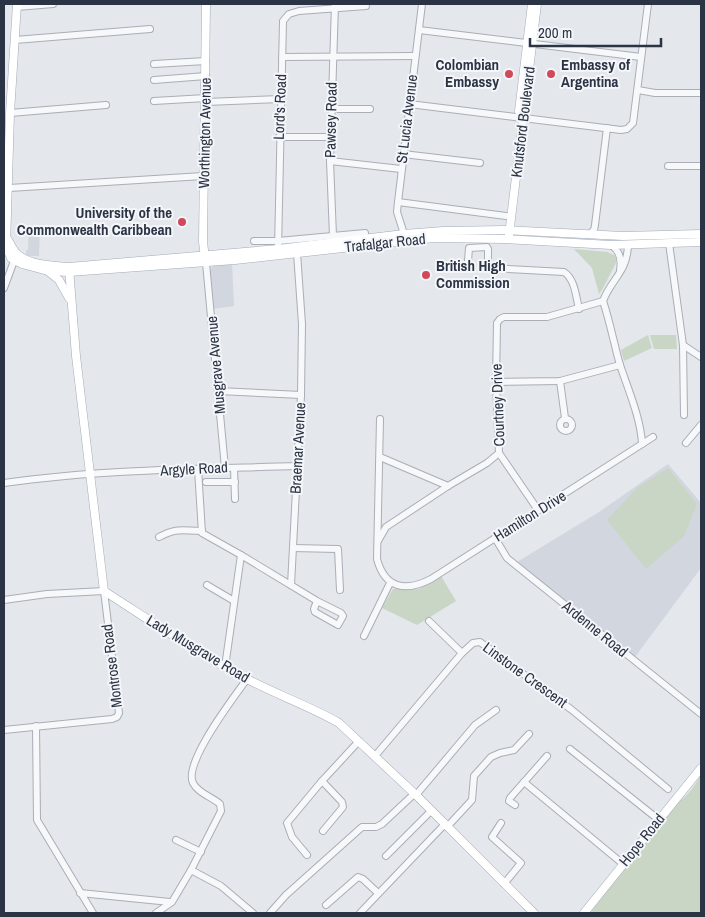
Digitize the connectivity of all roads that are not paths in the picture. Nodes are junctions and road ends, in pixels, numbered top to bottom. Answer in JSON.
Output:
{"nodes":[{"id":1,"x":54,"y":4,"type":"edge"},
{"id":2,"x":206,"y":4,"type":"edge"},
{"id":3,"x":422,"y":4,"type":"edge"},
{"id":4,"x":532,"y":4,"type":"edge"},
{"id":5,"x":538,"y":4,"type":"edge"},
{"id":6,"x":648,"y":4,"type":"edge"},
{"id":7,"x":17,"y":5,"type":"edge"},
{"id":8,"x":335,"y":6,"type":"edge"},
{"id":9,"x":366,"y":6,"type":"dead end"},
{"id":10,"x":150,"y":29,"type":"dead end"},
{"id":11,"x":419,"y":30,"type":"junction"},
{"id":12,"x":15,"y":40,"type":"junction"},
{"id":13,"x":529,"y":44,"type":"junction"},
{"id":14,"x":333,"y":55,"type":"junction"},
{"id":15,"x":282,"y":56,"type":"junction"},
{"id":16,"x":415,"y":56,"type":"junction"},
{"id":17,"x":641,"y":57,"type":"junction"},
{"id":18,"x":206,"y":61,"type":"junction"},
{"id":19,"x":154,"y":64,"type":"dead end"},
{"id":20,"x":206,"y":76,"type":"junction"},
{"id":21,"x":154,"y":80,"type":"dead end"},
{"id":22,"x":638,"y":90,"type":"junction"},
{"id":23,"x":701,"y":93,"type":"edge"},
{"id":24,"x":281,"y":99,"type":"junction"},
{"id":25,"x":154,"y":100,"type":"dead end"},
{"id":26,"x":206,"y":100,"type":"junction"},
{"id":27,"x":409,"y":104,"type":"junction"},
{"id":28,"x":106,"y":105,"type":"dead end"},
{"id":29,"x":331,"y":109,"type":"junction"},
{"id":30,"x":370,"y":109,"type":"dead end"},
{"id":31,"x":10,"y":113,"type":"junction"},
{"id":32,"x":521,"y":119,"type":"junction"},
{"id":33,"x":607,"y":128,"type":"junction"},
{"id":34,"x":279,"y":137,"type":"junction"},
{"id":35,"x":330,"y":137,"type":"junction"},
{"id":36,"x":403,"y":154,"type":"junction"},
{"id":37,"x":330,"y":161,"type":"junction"},
{"id":38,"x":480,"y":163,"type":"dead end"},
{"id":39,"x":668,"y":166,"type":"dead end"},
{"id":40,"x":701,"y":166,"type":"edge"},
{"id":41,"x":401,"y":169,"type":"junction"},
{"id":42,"x":6,"y":172,"type":"edge"},
{"id":43,"x":203,"y":176,"type":"junction"},
{"id":44,"x":9,"y":188,"type":"junction"},
{"id":45,"x":398,"y":202,"type":"junction"},
{"id":46,"x":507,"y":219,"type":"junction"},
{"id":47,"x":6,"y":228,"type":"edge"},
{"id":48,"x":495,"y":230,"type":"junction"},
{"id":49,"x":507,"y":230,"type":"junction"},
{"id":50,"x":526,"y":232,"type":"junction"},
{"id":51,"x":365,"y":233,"type":"dead end"},
{"id":52,"x":404,"y":234,"type":"junction"},
{"id":53,"x":701,"y":234,"type":"edge"},
{"id":54,"x":588,"y":235,"type":"junction"},
{"id":55,"x":333,"y":236,"type":"junction"},
{"id":56,"x":623,"y":236,"type":"junction"},
{"id":57,"x":8,"y":239,"type":"junction"},
{"id":58,"x":507,"y":239,"type":"junction"},
{"id":59,"x":254,"y":241,"type":"dead end"},
{"id":60,"x":701,"y":242,"type":"edge"},
{"id":61,"x":670,"y":243,"type":"junction"},
{"id":62,"x":278,"y":245,"type":"junction"},
{"id":63,"x":611,"y":245,"type":"junction"},
{"id":64,"x":628,"y":245,"type":"junction"},
{"id":65,"x":6,"y":252,"type":"edge"},
{"id":66,"x":297,"y":253,"type":"junction"},
{"id":67,"x":205,"y":259,"type":"junction"},
{"id":68,"x":14,"y":261,"type":"junction"},
{"id":69,"x":468,"y":261,"type":"dead end"},
{"id":70,"x":69,"y":270,"type":"junction"},
{"id":71,"x":48,"y":271,"type":"junction"},
{"id":72,"x":93,"y":271,"type":"junction"},
{"id":73,"x":619,"y":276,"type":"junction"},
{"id":74,"x":4,"y":288,"type":"edge"},
{"id":75,"x":70,"y":288,"type":"junction"},
{"id":76,"x":603,"y":301,"type":"junction"},
{"id":77,"x":71,"y":305,"type":"junction"},
{"id":78,"x":579,"y":309,"type":"junction"},
{"id":79,"x":683,"y":345,"type":"junction"},
{"id":80,"x":701,"y":357,"type":"edge"},
{"id":81,"x":620,"y":365,"type":"junction"},
{"id":82,"x":496,"y":382,"type":"junction"},
{"id":83,"x":560,"y":382,"type":"junction"},
{"id":84,"x":218,"y":391,"type":"junction"},
{"id":85,"x":301,"y":395,"type":"junction"},
{"id":86,"x":684,"y":415,"type":"dead end"},
{"id":87,"x":565,"y":418,"type":"dead end"},
{"id":88,"x":380,"y":419,"type":"dead end"},
{"id":89,"x":701,"y":425,"type":"edge"},
{"id":90,"x":653,"y":437,"type":"dead end"},
{"id":91,"x":686,"y":443,"type":"dead end"},
{"id":92,"x":642,"y":444,"type":"junction"},
{"id":93,"x":499,"y":453,"type":"junction"},
{"id":94,"x":380,"y":457,"type":"junction"},
{"id":95,"x":297,"y":466,"type":"junction"},
{"id":96,"x":225,"y":468,"type":"junction"},
{"id":97,"x":234,"y":468,"type":"junction"},
{"id":98,"x":198,"y":469,"type":"junction"},
{"id":99,"x":91,"y":474,"type":"junction"},
{"id":100,"x":206,"y":482,"type":"dead end"},
{"id":101,"x":235,"y":482,"type":"junction"},
{"id":102,"x":4,"y":483,"type":"edge"},
{"id":103,"x":448,"y":486,"type":"junction"},
{"id":104,"x":235,"y":499,"type":"dead end"},
{"id":105,"x":538,"y":510,"type":"junction"},
{"id":106,"x":202,"y":531,"type":"junction"},
{"id":107,"x":159,"y":537,"type":"dead end"},
{"id":108,"x":495,"y":538,"type":"junction"},
{"id":109,"x":378,"y":540,"type":"junction"},
{"id":110,"x":293,"y":548,"type":"junction"},
{"id":111,"x":241,"y":555,"type":"junction"},
{"id":112,"x":390,"y":582,"type":"junction"},
{"id":113,"x":207,"y":585,"type":"dead end"},
{"id":114,"x":291,"y":585,"type":"junction"},
{"id":115,"x":340,"y":590,"type":"dead end"},
{"id":116,"x":104,"y":591,"type":"junction"},
{"id":117,"x":4,"y":600,"type":"edge"},
{"id":118,"x":234,"y":601,"type":"junction"},
{"id":119,"x":317,"y":601,"type":"junction"},
{"id":120,"x":429,"y":621,"type":"dead end"},
{"id":121,"x":364,"y":636,"type":"dead end"},
{"id":122,"x":462,"y":653,"type":"junction"},
{"id":123,"x":225,"y":667,"type":"junction"},
{"id":124,"x":247,"y":679,"type":"junction"},
{"id":125,"x":496,"y":710,"type":"dead end"},
{"id":126,"x":701,"y":714,"type":"edge"},
{"id":127,"x":36,"y":726,"type":"junction"},
{"id":128,"x":4,"y":730,"type":"edge"},
{"id":129,"x":528,"y":734,"type":"dead end"},
{"id":130,"x":358,"y":741,"type":"junction"},
{"id":131,"x":570,"y":750,"type":"dead end"},
{"id":132,"x":375,"y":756,"type":"junction"},
{"id":133,"x":547,"y":756,"type":"dead end"},
{"id":134,"x":701,"y":768,"type":"edge"},
{"id":135,"x":322,"y":781,"type":"junction"},
{"id":136,"x":524,"y":782,"type":"junction"},
{"id":137,"x":668,"y":789,"type":"dead end"},
{"id":138,"x":415,"y":795,"type":"junction"},
{"id":139,"x":515,"y":805,"type":"dead end"},
{"id":140,"x":431,"y":811,"type":"junction"},
{"id":141,"x":659,"y":820,"type":"junction"},
{"id":142,"x":501,"y":823,"type":"dead end"},
{"id":143,"x":446,"y":826,"type":"junction"},
{"id":144,"x":323,"y":831,"type":"dead end"},
{"id":145,"x":176,"y":840,"type":"dead end"},
{"id":146,"x":201,"y":852,"type":"junction"},
{"id":147,"x":307,"y":855,"type":"dead end"},
{"id":148,"x":386,"y":856,"type":"dead end"},
{"id":149,"x":623,"y":864,"type":"junction"},
{"id":150,"x":191,"y":870,"type":"junction"},
{"id":151,"x":504,"y":884,"type":"junction"},
{"id":152,"x":80,"y":893,"type":"junction"},
{"id":153,"x":378,"y":894,"type":"junction"},
{"id":154,"x":172,"y":902,"type":"junction"},
{"id":155,"x":326,"y":905,"type":"dead end"},
{"id":156,"x":93,"y":913,"type":"edge"},
{"id":157,"x":156,"y":913,"type":"edge"},
{"id":158,"x":253,"y":913,"type":"edge"},
{"id":159,"x":270,"y":913,"type":"edge"},
{"id":160,"x":360,"y":913,"type":"edge"},
{"id":161,"x":534,"y":913,"type":"edge"},
{"id":162,"x":584,"y":913,"type":"edge"}],
"edges":[{"from":1,"to":7,"type":"street"},
{"from":2,"to":18,"type":"main road","name":"Worthington Avenue"},
{"from":3,"to":11,"type":"street","name":"St Lucia Avenue"},
{"from":4,"to":13,"type":"main road","name":"Knutsford Boulevard"},
{"from":5,"to":13,"type":"main road","name":"Knutsford Boulevard"},
{"from":6,"to":17,"type":"street"},
{"from":7,"to":12,"type":"main road"},
{"from":8,"to":9,"type":"street","name":"Lord's Road"},
{"from":8,"to":14,"type":"street","name":"Pawsey Road"},
{"from":8,"to":15,"type":"street","name":"Lord's Road"},
{"from":10,"to":12,"type":"street"},
{"from":11,"to":13,"type":"street"},
{"from":11,"to":16,"type":"street","name":"St Lucia Avenue"},
{"from":12,"to":31,"type":"main road"},
{"from":13,"to":17,"type":"street"},
{"from":13,"to":32,"type":"main road","name":"Knutsford Boulevard"},
{"from":14,"to":15,"type":"street"},
{"from":14,"to":16,"type":"street"},
{"from":14,"to":29,"type":"street","name":"Pawsey Road"},
{"from":15,"to":24,"type":"street","name":"Lord's Road"},
{"from":16,"to":27,"type":"street","name":"St Lucia Avenue"},
{"from":17,"to":22,"type":"street"},
{"from":18,"to":19,"type":"street"},
{"from":18,"to":20,"type":"main road","name":"Worthington Avenue"},
{"from":20,"to":21,"type":"street"},
{"from":20,"to":26,"type":"main road","name":"Worthington Avenue"},
{"from":22,"to":23,"type":"street"},
{"from":22,"to":33,"type":"street"},
{"from":24,"to":26,"type":"street"},
{"from":24,"to":34,"type":"street","name":"Lord's Road"},
{"from":25,"to":26,"type":"street"},
{"from":26,"to":43,"type":"main road","name":"Worthington Avenue"},
{"from":27,"to":32,"type":"street"},
{"from":27,"to":36,"type":"street","name":"St Lucia Avenue"},
{"from":28,"to":31,"type":"street"},
{"from":29,"to":30,"type":"street"},
{"from":29,"to":35,"type":"street","name":"Pawsey Road"},
{"from":31,"to":42,"type":"main road"},
{"from":32,"to":33,"type":"street"},
{"from":32,"to":46,"type":"main road","name":"Knutsford Boulevard"},
{"from":33,"to":54,"type":"street"},
{"from":34,"to":35,"type":"street"},
{"from":34,"to":62,"type":"street","name":"Lord's Road"},
{"from":35,"to":37,"type":"street","name":"Pawsey Road"},
{"from":36,"to":38,"type":"street"},
{"from":36,"to":41,"type":"street","name":"St Lucia Avenue"},
{"from":37,"to":41,"type":"street"},
{"from":37,"to":55,"type":"street","name":"Pawsey Road"},
{"from":39,"to":40,"type":"street"},
{"from":41,"to":45,"type":"street","name":"St Lucia Avenue"},
{"from":42,"to":44,"type":"main road"},
{"from":43,"to":44,"type":"street"},
{"from":43,"to":67,"type":"main road","name":"Worthington Avenue"},
{"from":44,"to":47,"type":"main road"},
{"from":45,"to":46,"type":"street"},
{"from":45,"to":52,"type":"street","name":"St Lucia Avenue"},
{"from":46,"to":48,"type":"main road"},
{"from":46,"to":49,"type":"main road","name":"Knutsford Boulevard"},
{"from":46,"to":50,"type":"main road"},
{"from":47,"to":57,"type":"main road"},
{"from":48,"to":49,"type":"main road","name":"Trafalgar Road"},
{"from":48,"to":52,"type":"main road","name":"Trafalgar Road"},
{"from":49,"to":50,"type":"main road","name":"Trafalgar Road"},
{"from":49,"to":58,"type":"main road","name":"Knutsford Boulevard"},
{"from":50,"to":54,"type":"main road","name":"Trafalgar Road"},
{"from":51,"to":55,"type":"street"},
{"from":52,"to":62,"type":"main road","name":"Trafalgar Road"},
{"from":53,"to":56,"type":"main road","name":"Trafalgar Road"},
{"from":54,"to":56,"type":"main road","name":"Trafalgar Road"},
{"from":55,"to":62,"type":"street"},
{"from":56,"to":64,"type":"main road"},
{"from":57,"to":65,"type":"main road"},
{"from":57,"to":70,"type":"main road"},
{"from":58,"to":63,"type":"main road","name":"Trafalgar Road"},
{"from":58,"to":66,"type":"main road","name":"Trafalgar Road"},
{"from":59,"to":62,"type":"street"},
{"from":60,"to":61,"type":"main road","name":"Trafalgar Road"},
{"from":61,"to":64,"type":"main road","name":"Trafalgar Road"},
{"from":61,"to":79,"type":"street"},
{"from":62,"to":67,"type":"main road","name":"Trafalgar Road"},
{"from":63,"to":64,"type":"main road","name":"Trafalgar Road"},
{"from":63,"to":73,"type":"street"},
{"from":64,"to":73,"type":"street"},
{"from":65,"to":68,"type":"main road"},
{"from":66,"to":67,"type":"main road","name":"Trafalgar Road"},
{"from":66,"to":85,"type":"street","name":"Braemar Avenue"},
{"from":67,"to":70,"type":"main road","name":"Trafalgar Road"},
{"from":67,"to":72,"type":"main road","name":"Trafalgar Road"},
{"from":67,"to":84,"type":"street","name":"Musgrave Avenue"},
{"from":68,"to":71,"type":"main road"},
{"from":68,"to":74,"type":"street"},
{"from":69,"to":78,"type":"street"},
{"from":70,"to":71,"type":"main road"},
{"from":70,"to":72,"type":"main road","name":"Trafalgar Road"},
{"from":70,"to":75,"type":"main road"},
{"from":71,"to":77,"type":"main road"},
{"from":72,"to":75,"type":"main road"},
{"from":73,"to":76,"type":"street"},
{"from":75,"to":77,"type":"main road"},
{"from":76,"to":78,"type":"street"},
{"from":76,"to":81,"type":"street"},
{"from":77,"to":99,"type":"main road"},
{"from":78,"to":82,"type":"street","name":"Courtney Drive"},
{"from":79,"to":80,"type":"street"},
{"from":79,"to":86,"type":"street"},
{"from":81,"to":83,"type":"street"},
{"from":81,"to":92,"type":"street"},
{"from":82,"to":83,"type":"street"},
{"from":82,"to":93,"type":"street","name":"Courtney Drive"},
{"from":83,"to":87,"type":"street"},
{"from":84,"to":85,"type":"street"},
{"from":84,"to":96,"type":"street","name":"Musgrave Avenue"},
{"from":85,"to":95,"type":"street","name":"Braemar Avenue"},
{"from":88,"to":94,"type":"street"},
{"from":89,"to":91,"type":"street"},
{"from":90,"to":92,"type":"street","name":"Hamilton Drive"},
{"from":92,"to":105,"type":"street","name":"Hamilton Drive"},
{"from":93,"to":103,"type":"street"},
{"from":93,"to":105,"type":"street","name":"Courtney Drive"},
{"from":94,"to":103,"type":"street"},
{"from":94,"to":109,"type":"street"},
{"from":95,"to":97,"type":"street","name":"Argyle Road"},
{"from":95,"to":110,"type":"street","name":"Braemar Avenue"},
{"from":96,"to":97,"type":"street","name":"Argyle Road"},
{"from":96,"to":98,"type":"street","name":"Argyle Road"},
{"from":97,"to":101,"type":"street"},
{"from":98,"to":99,"type":"street","name":"Argyle Road"},
{"from":98,"to":106,"type":"street"},
{"from":99,"to":102,"type":"street","name":"Argyle Road"},
{"from":99,"to":116,"type":"main road"},
{"from":100,"to":101,"type":"street"},
{"from":101,"to":104,"type":"street"},
{"from":103,"to":109,"type":"street"},
{"from":105,"to":108,"type":"street","name":"Hamilton Drive"},
{"from":106,"to":107,"type":"street"},
{"from":106,"to":111,"type":"street"},
{"from":108,"to":112,"type":"street","name":"Hamilton Drive"},
{"from":108,"to":126,"type":"street","name":"Ardenne Road"},
{"from":109,"to":112,"type":"street"},
{"from":110,"to":114,"type":"street","name":"Braemar Avenue"},
{"from":110,"to":115,"type":"street"},
{"from":111,"to":114,"type":"street"},
{"from":111,"to":118,"type":"street"},
{"from":112,"to":121,"type":"street"},
{"from":113,"to":118,"type":"street"},
{"from":114,"to":119,"type":"street"},
{"from":116,"to":117,"type":"street"},
{"from":116,"to":123,"type":"main road","name":"Lady Musgrave Road"},
{"from":116,"to":127,"type":"street","name":"Montrose Road"},
{"from":118,"to":123,"type":"street"},
{"from":119,"to":119,"type":"street"},
{"from":120,"to":122,"type":"street"},
{"from":122,"to":132,"type":"street","name":"Linstone Crescent"},
{"from":122,"to":137,"type":"street","name":"Linstone Crescent"},
{"from":123,"to":124,"type":"main road","name":"Lady Musgrave Road"},
{"from":124,"to":130,"type":"main road","name":"Lady Musgrave Road"},
{"from":124,"to":146,"type":"street"},
{"from":125,"to":138,"type":"street"},
{"from":127,"to":128,"type":"street","name":"Montrose Road"},
{"from":127,"to":152,"type":"street"},
{"from":129,"to":143,"type":"street"},
{"from":130,"to":132,"type":"main road","name":"Lady Musgrave Road"},
{"from":130,"to":135,"type":"street"},
{"from":131,"to":141,"type":"street"},
{"from":132,"to":138,"type":"main road","name":"Lady Musgrave Road"},
{"from":133,"to":136,"type":"street"},
{"from":134,"to":141,"type":"main road","name":"Hope Road"},
{"from":135,"to":144,"type":"street"},
{"from":135,"to":147,"type":"street"},
{"from":136,"to":139,"type":"street"},
{"from":136,"to":149,"type":"street"},
{"from":138,"to":140,"type":"main road","name":"Lady Musgrave Road"},
{"from":138,"to":159,"type":"street"},
{"from":140,"to":143,"type":"main road","name":"Lady Musgrave Road"},
{"from":140,"to":148,"type":"street"},
{"from":141,"to":149,"type":"main road","name":"Hope Road"},
{"from":142,"to":151,"type":"street"},
{"from":143,"to":151,"type":"main road","name":"Lady Musgrave Road"},
{"from":143,"to":153,"type":"street"},
{"from":145,"to":146,"type":"street"},
{"from":146,"to":150,"type":"street"},
{"from":149,"to":162,"type":"main road","name":"Hope Road"},
{"from":150,"to":154,"type":"street"},
{"from":150,"to":158,"type":"street"},
{"from":151,"to":161,"type":"main road","name":"Lady Musgrave Road"},
{"from":152,"to":154,"type":"street"},
{"from":152,"to":156,"type":"street"},
{"from":153,"to":155,"type":"street"},
{"from":153,"to":160,"type":"street"},
{"from":154,"to":157,"type":"street"}]}
